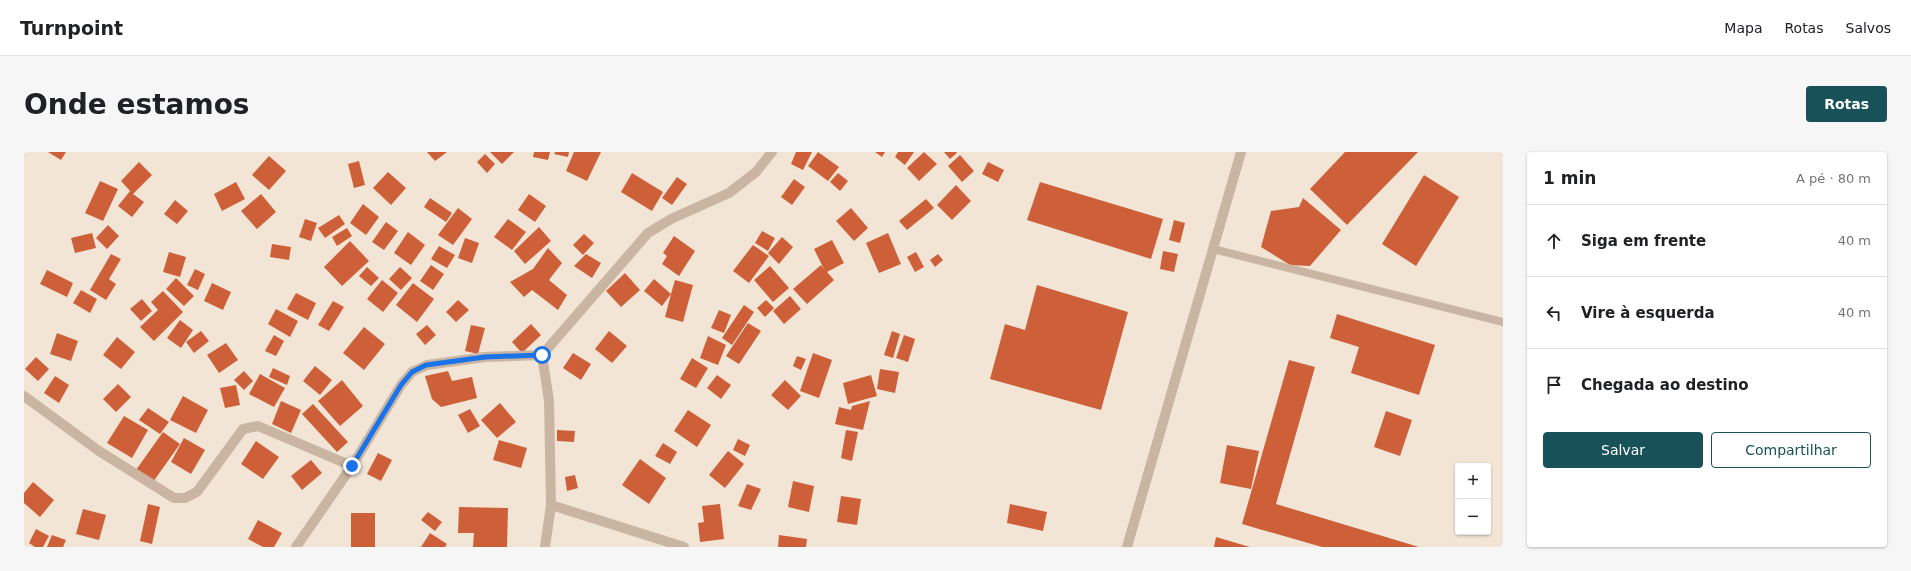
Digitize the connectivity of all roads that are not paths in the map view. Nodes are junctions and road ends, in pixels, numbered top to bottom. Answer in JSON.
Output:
{"nodes":[{"id":1,"x":772,"y":152,"type":"edge"},
{"id":2,"x":1241,"y":152,"type":"edge"},
{"id":3,"x":1213,"y":249,"type":"junction"},
{"id":4,"x":1503,"y":322,"type":"edge"},
{"id":5,"x":542,"y":355,"type":"junction"},
{"id":6,"x":24,"y":396,"type":"edge"},
{"id":7,"x":352,"y":466,"type":"junction"},
{"id":8,"x":551,"y":505,"type":"junction"},
{"id":9,"x":296,"y":547,"type":"edge"},
{"id":10,"x":545,"y":547,"type":"edge"},
{"id":11,"x":684,"y":547,"type":"edge"},
{"id":12,"x":1127,"y":547,"type":"edge"}],
"edges":[{"from":1,"to":5,"type":"street"},
{"from":2,"to":3,"type":"street"},
{"from":3,"to":4,"type":"lane"},
{"from":3,"to":12,"type":"street"},
{"from":5,"to":7,"type":"street"},
{"from":5,"to":8,"type":"street"},
{"from":6,"to":7,"type":"street"},
{"from":7,"to":9,"type":"street"},
{"from":8,"to":10,"type":"street"},
{"from":8,"to":11,"type":"street"}]}
